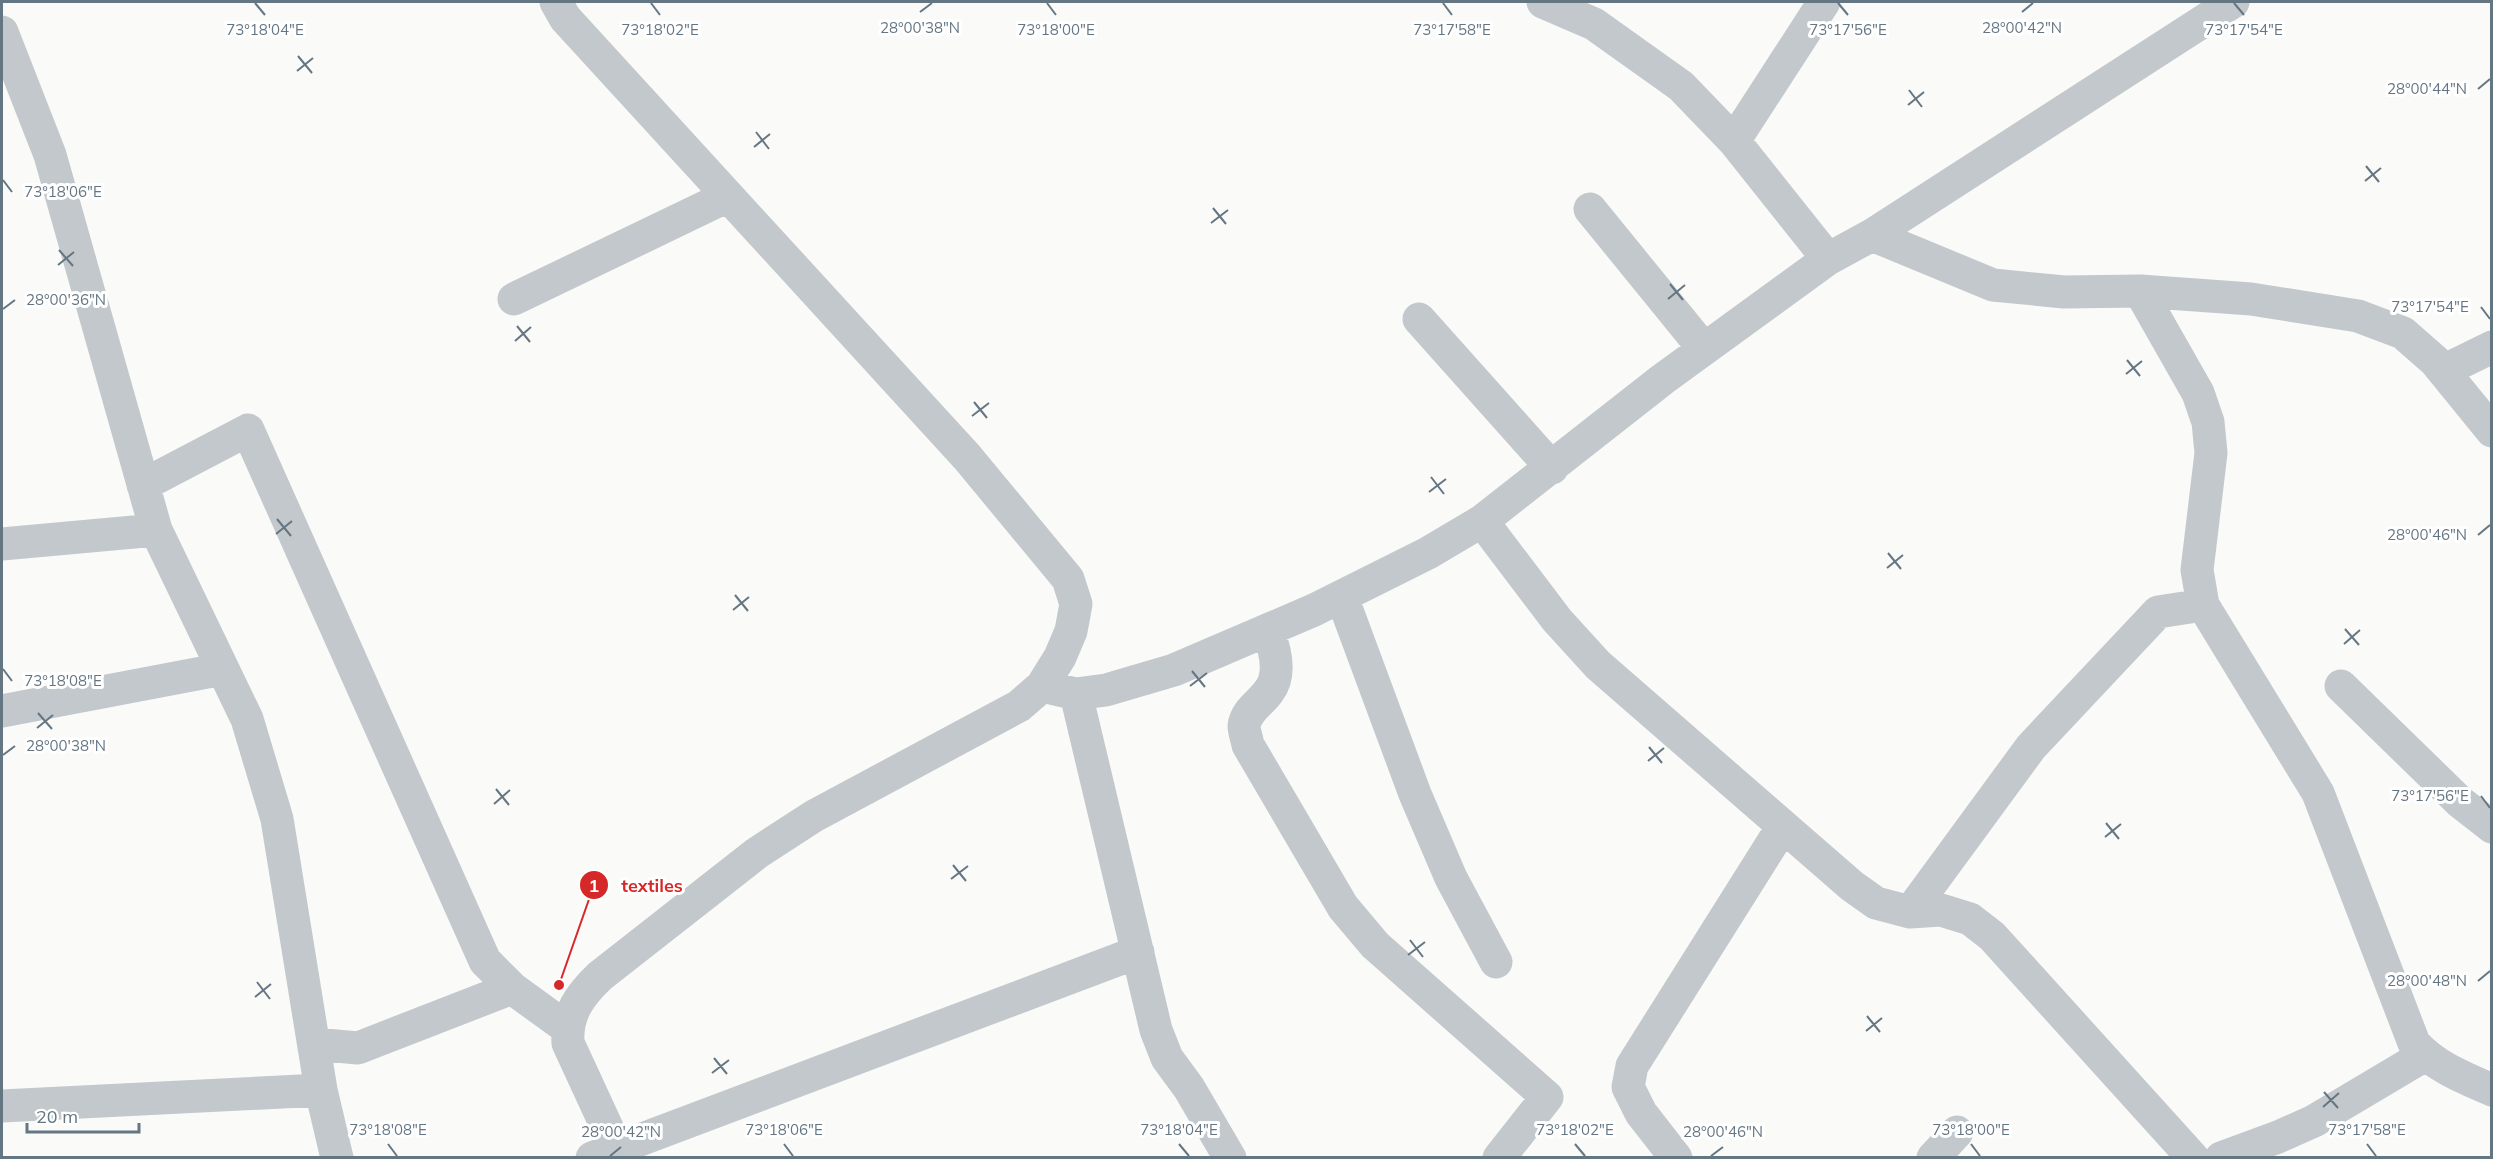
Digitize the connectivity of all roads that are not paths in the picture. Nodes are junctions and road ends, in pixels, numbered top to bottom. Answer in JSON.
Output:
{"nodes":[{"id":1,"x":556,"y":2,"type":"edge"},
{"id":2,"x":1543,"y":2,"type":"edge"},
{"id":3,"x":1824,"y":2,"type":"edge"},
{"id":4,"x":2233,"y":2,"type":"edge"},
{"id":5,"x":1600,"y":13,"type":"edge"},
{"id":6,"x":2,"y":32,"type":"edge"},
{"id":7,"x":1734,"y":141,"type":"junction"},
{"id":8,"x":728,"y":196,"type":"junction"},
{"id":9,"x":1590,"y":209,"type":"dead end"},
{"id":10,"x":1872,"y":235,"type":"junction"},
{"id":11,"x":1828,"y":259,"type":"junction"},
{"id":12,"x":2140,"y":291,"type":"junction"},
{"id":13,"x":514,"y":299,"type":"dead end"},
{"id":14,"x":1419,"y":319,"type":"dead end"},
{"id":15,"x":2492,"y":347,"type":"edge"},
{"id":16,"x":1704,"y":349,"type":"junction"},
{"id":17,"x":2443,"y":371,"type":"junction"},
{"id":18,"x":2492,"y":431,"type":"edge"},
{"id":19,"x":1552,"y":468,"type":"junction"},
{"id":20,"x":143,"y":485,"type":"junction"},
{"id":21,"x":1482,"y":521,"type":"junction"},
{"id":22,"x":156,"y":530,"type":"junction"},
{"id":23,"x":2,"y":544,"type":"edge"},
{"id":24,"x":1342,"y":597,"type":"junction"},
{"id":25,"x":2203,"y":604,"type":"junction"},
{"id":26,"x":1268,"y":631,"type":"junction"},
{"id":27,"x":223,"y":669,"type":"junction"},
{"id":28,"x":1042,"y":686,"type":"junction"},
{"id":29,"x":2341,"y":686,"type":"dead end"},
{"id":30,"x":1076,"y":694,"type":"junction"},
{"id":31,"x":2,"y":711,"type":"edge"},
{"id":32,"x":1783,"y":826,"type":"junction"},
{"id":33,"x":2492,"y":827,"type":"edge"},
{"id":34,"x":1910,"y":912,"type":"junction"},
{"id":35,"x":1138,"y":952,"type":"junction"},
{"id":36,"x":1496,"y":962,"type":"dead end"},
{"id":37,"x":512,"y":988,"type":"junction"},
{"id":38,"x":567,"y":1028,"type":"junction"},
{"id":39,"x":314,"y":1044,"type":"junction"},
{"id":40,"x":2425,"y":1055,"type":"junction"},
{"id":41,"x":321,"y":1090,"type":"junction"},
{"id":42,"x":2492,"y":1090,"type":"edge"},
{"id":43,"x":2,"y":1106,"type":"edge"},
{"id":44,"x":1957,"y":1132,"type":"dead end"},
{"id":45,"x":610,"y":1155,"type":"edge"},
{"id":46,"x":337,"y":1158,"type":"edge"},
{"id":47,"x":1230,"y":1158,"type":"edge"},
{"id":48,"x":1499,"y":1158,"type":"edge"},
{"id":49,"x":1676,"y":1158,"type":"edge"},
{"id":50,"x":1933,"y":1158,"type":"edge"},
{"id":51,"x":2193,"y":1158,"type":"edge"},
{"id":52,"x":2221,"y":1158,"type":"edge"}],
"edges":[{"from":1,"to":8,"type":"street"},
{"from":2,"to":5,"type":"street"},
{"from":3,"to":7,"type":"street"},
{"from":4,"to":10,"type":"street"},
{"from":5,"to":7,"type":"street"},
{"from":6,"to":20,"type":"street"},
{"from":7,"to":11,"type":"street"},
{"from":8,"to":13,"type":"street"},
{"from":8,"to":28,"type":"street"},
{"from":9,"to":16,"type":"street"},
{"from":10,"to":11,"type":"street"},
{"from":10,"to":12,"type":"street"},
{"from":11,"to":16,"type":"street"},
{"from":12,"to":17,"type":"street"},
{"from":12,"to":25,"type":"street"},
{"from":14,"to":19,"type":"street"},
{"from":15,"to":17,"type":"street"},
{"from":16,"to":19,"type":"street"},
{"from":17,"to":18,"type":"street"},
{"from":19,"to":21,"type":"street"},
{"from":20,"to":22,"type":"street"},
{"from":20,"to":37,"type":"street"},
{"from":21,"to":24,"type":"street"},
{"from":21,"to":32,"type":"street"},
{"from":22,"to":23,"type":"street"},
{"from":22,"to":27,"type":"street"},
{"from":24,"to":26,"type":"street"},
{"from":24,"to":36,"type":"street"},
{"from":25,"to":34,"type":"street"},
{"from":25,"to":40,"type":"street"},
{"from":26,"to":30,"type":"street"},
{"from":26,"to":48,"type":"street"},
{"from":27,"to":31,"type":"street"},
{"from":27,"to":39,"type":"street"},
{"from":28,"to":30,"type":"street"},
{"from":28,"to":38,"type":"street"},
{"from":29,"to":33,"type":"street"},
{"from":30,"to":35,"type":"street"},
{"from":32,"to":34,"type":"street"},
{"from":32,"to":49,"type":"street"},
{"from":34,"to":51,"type":"street"},
{"from":35,"to":45,"type":"street"},
{"from":35,"to":47,"type":"street"},
{"from":37,"to":38,"type":"street"},
{"from":37,"to":39,"type":"street"},
{"from":38,"to":45,"type":"street"},
{"from":39,"to":41,"type":"street"},
{"from":40,"to":42,"type":"street"},
{"from":40,"to":52,"type":"street"},
{"from":41,"to":43,"type":"street"},
{"from":41,"to":46,"type":"street"},
{"from":44,"to":50,"type":"street"}]}
